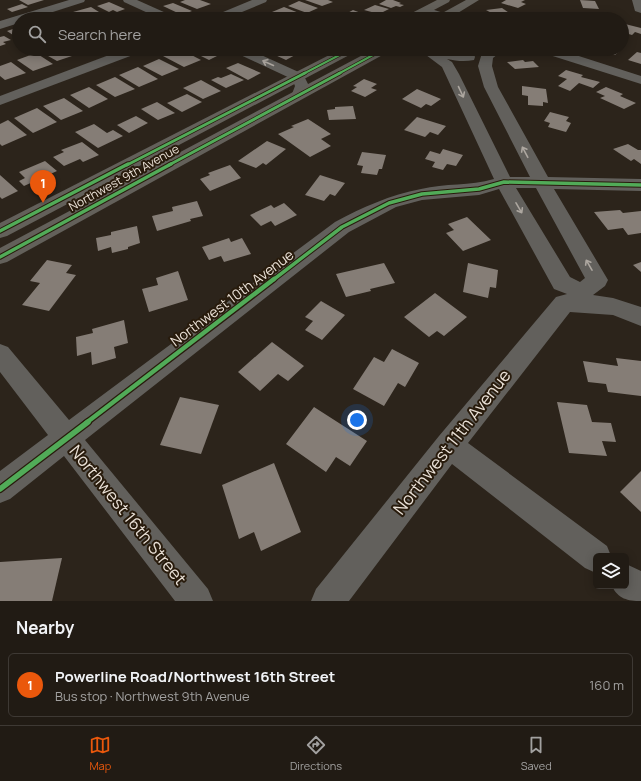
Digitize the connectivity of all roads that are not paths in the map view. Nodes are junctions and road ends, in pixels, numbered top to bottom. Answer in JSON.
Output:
{"nodes":[{"id":1,"x":80,"y":0,"type":"edge"},
{"id":2,"x":128,"y":0,"type":"edge"},
{"id":3,"x":262,"y":0,"type":"edge"},
{"id":4,"x":445,"y":0,"type":"edge"},
{"id":5,"x":474,"y":0,"type":"edge"},
{"id":6,"x":425,"y":10,"type":"junction"},
{"id":7,"x":41,"y":12,"type":"edge"},
{"id":8,"x":155,"y":12,"type":"edge"},
{"id":9,"x":232,"y":12,"type":"edge"},
{"id":10,"x":421,"y":12,"type":"edge"},
{"id":11,"x":430,"y":12,"type":"edge"},
{"id":12,"x":455,"y":12,"type":"edge"},
{"id":13,"x":12,"y":21,"type":"edge"},
{"id":14,"x":0,"y":25,"type":"edge"},
{"id":15,"x":119,"y":56,"type":"edge"},
{"id":16,"x":254,"y":56,"type":"edge"},
{"id":17,"x":337,"y":56,"type":"edge"},
{"id":18,"x":371,"y":56,"type":"edge"},
{"id":19,"x":435,"y":56,"type":"edge"},
{"id":20,"x":451,"y":56,"type":"edge"},
{"id":21,"x":487,"y":56,"type":"edge"},
{"id":22,"x":566,"y":56,"type":"edge"},
{"id":23,"x":469,"y":57,"type":"joint"},
{"id":24,"x":452,"y":74,"type":"junction"},
{"id":25,"x":298,"y":76,"type":"junction"},
{"id":26,"x":641,"y":80,"type":"edge"},
{"id":27,"x":299,"y":94,"type":"junction"},
{"id":28,"x":0,"y":101,"type":"edge"},
{"id":29,"x":504,"y":182,"type":"junction"},
{"id":30,"x":542,"y":183,"type":"junction"},
{"id":31,"x":641,"y":185,"type":"edge"},
{"id":32,"x":0,"y":231,"type":"edge"},
{"id":33,"x":0,"y":257,"type":"edge"},
{"id":34,"x":584,"y":297,"type":"junction"},
{"id":35,"x":641,"y":317,"type":"edge"},
{"id":36,"x":0,"y":354,"type":"edge"},
{"id":37,"x":67,"y":438,"type":"junction"},
{"id":38,"x":449,"y":445,"type":"junction"},
{"id":39,"x":0,"y":489,"type":"edge"},
{"id":40,"x":593,"y":555,"type":"edge"},
{"id":41,"x":629,"y":582,"type":"edge"},
{"id":42,"x":641,"y":591,"type":"edge"},
{"id":43,"x":196,"y":601,"type":"edge"},
{"id":44,"x":328,"y":601,"type":"edge"}],
"edges":[{"from":1,"to":7,"type":"street"},
{"from":2,"to":8,"type":"street"},
{"from":3,"to":9,"type":"street"},
{"from":4,"to":6,"type":"main road"},
{"from":5,"to":12,"type":"main road"},
{"from":6,"to":10,"type":"main road"},
{"from":6,"to":11,"type":"street"},
{"from":13,"to":14,"type":"street"},
{"from":15,"to":28,"type":"street"},
{"from":25,"to":16,"type":"street","one_way":true},
{"from":17,"to":25,"type":"main road","name":"Northwest 9th Avenue"},
{"from":18,"to":27,"type":"main road","name":"Northwest 9th Avenue"},
{"from":19,"to":24,"type":"street"},
{"from":20,"to":23,"type":"street"},
{"from":30,"to":21,"type":"street","one_way":true},
{"from":22,"to":26,"type":"street"},
{"from":23,"to":24,"type":"street"},
{"from":24,"to":29,"type":"street","one_way":true},
{"from":25,"to":27,"type":"street"},
{"from":25,"to":32,"type":"main road","name":"Northwest 9th Avenue"},
{"from":27,"to":33,"type":"main road","name":"Northwest 9th Avenue"},
{"from":29,"to":30,"type":"street","name":"Northwest 10th Avenue"},
{"from":29,"to":34,"type":"street","one_way":true},
{"from":29,"to":37,"type":"street","name":"Northwest 10th Avenue"},
{"from":30,"to":31,"type":"street","name":"Northwest 10th Avenue"},
{"from":34,"to":30,"type":"street","one_way":true},
{"from":34,"to":35,"type":"street"},
{"from":34,"to":38,"type":"street","name":"Northwest 11th Avenue"},
{"from":36,"to":37,"type":"street","name":"Northwest 16th Street"},
{"from":37,"to":39,"type":"street","name":"Northwest 10th Avenue"},
{"from":37,"to":43,"type":"street","name":"Northwest 16th Street"},
{"from":38,"to":40,"type":"street"},
{"from":38,"to":44,"type":"street","name":"Northwest 11th Avenue"},
{"from":41,"to":42,"type":"street"}]}
